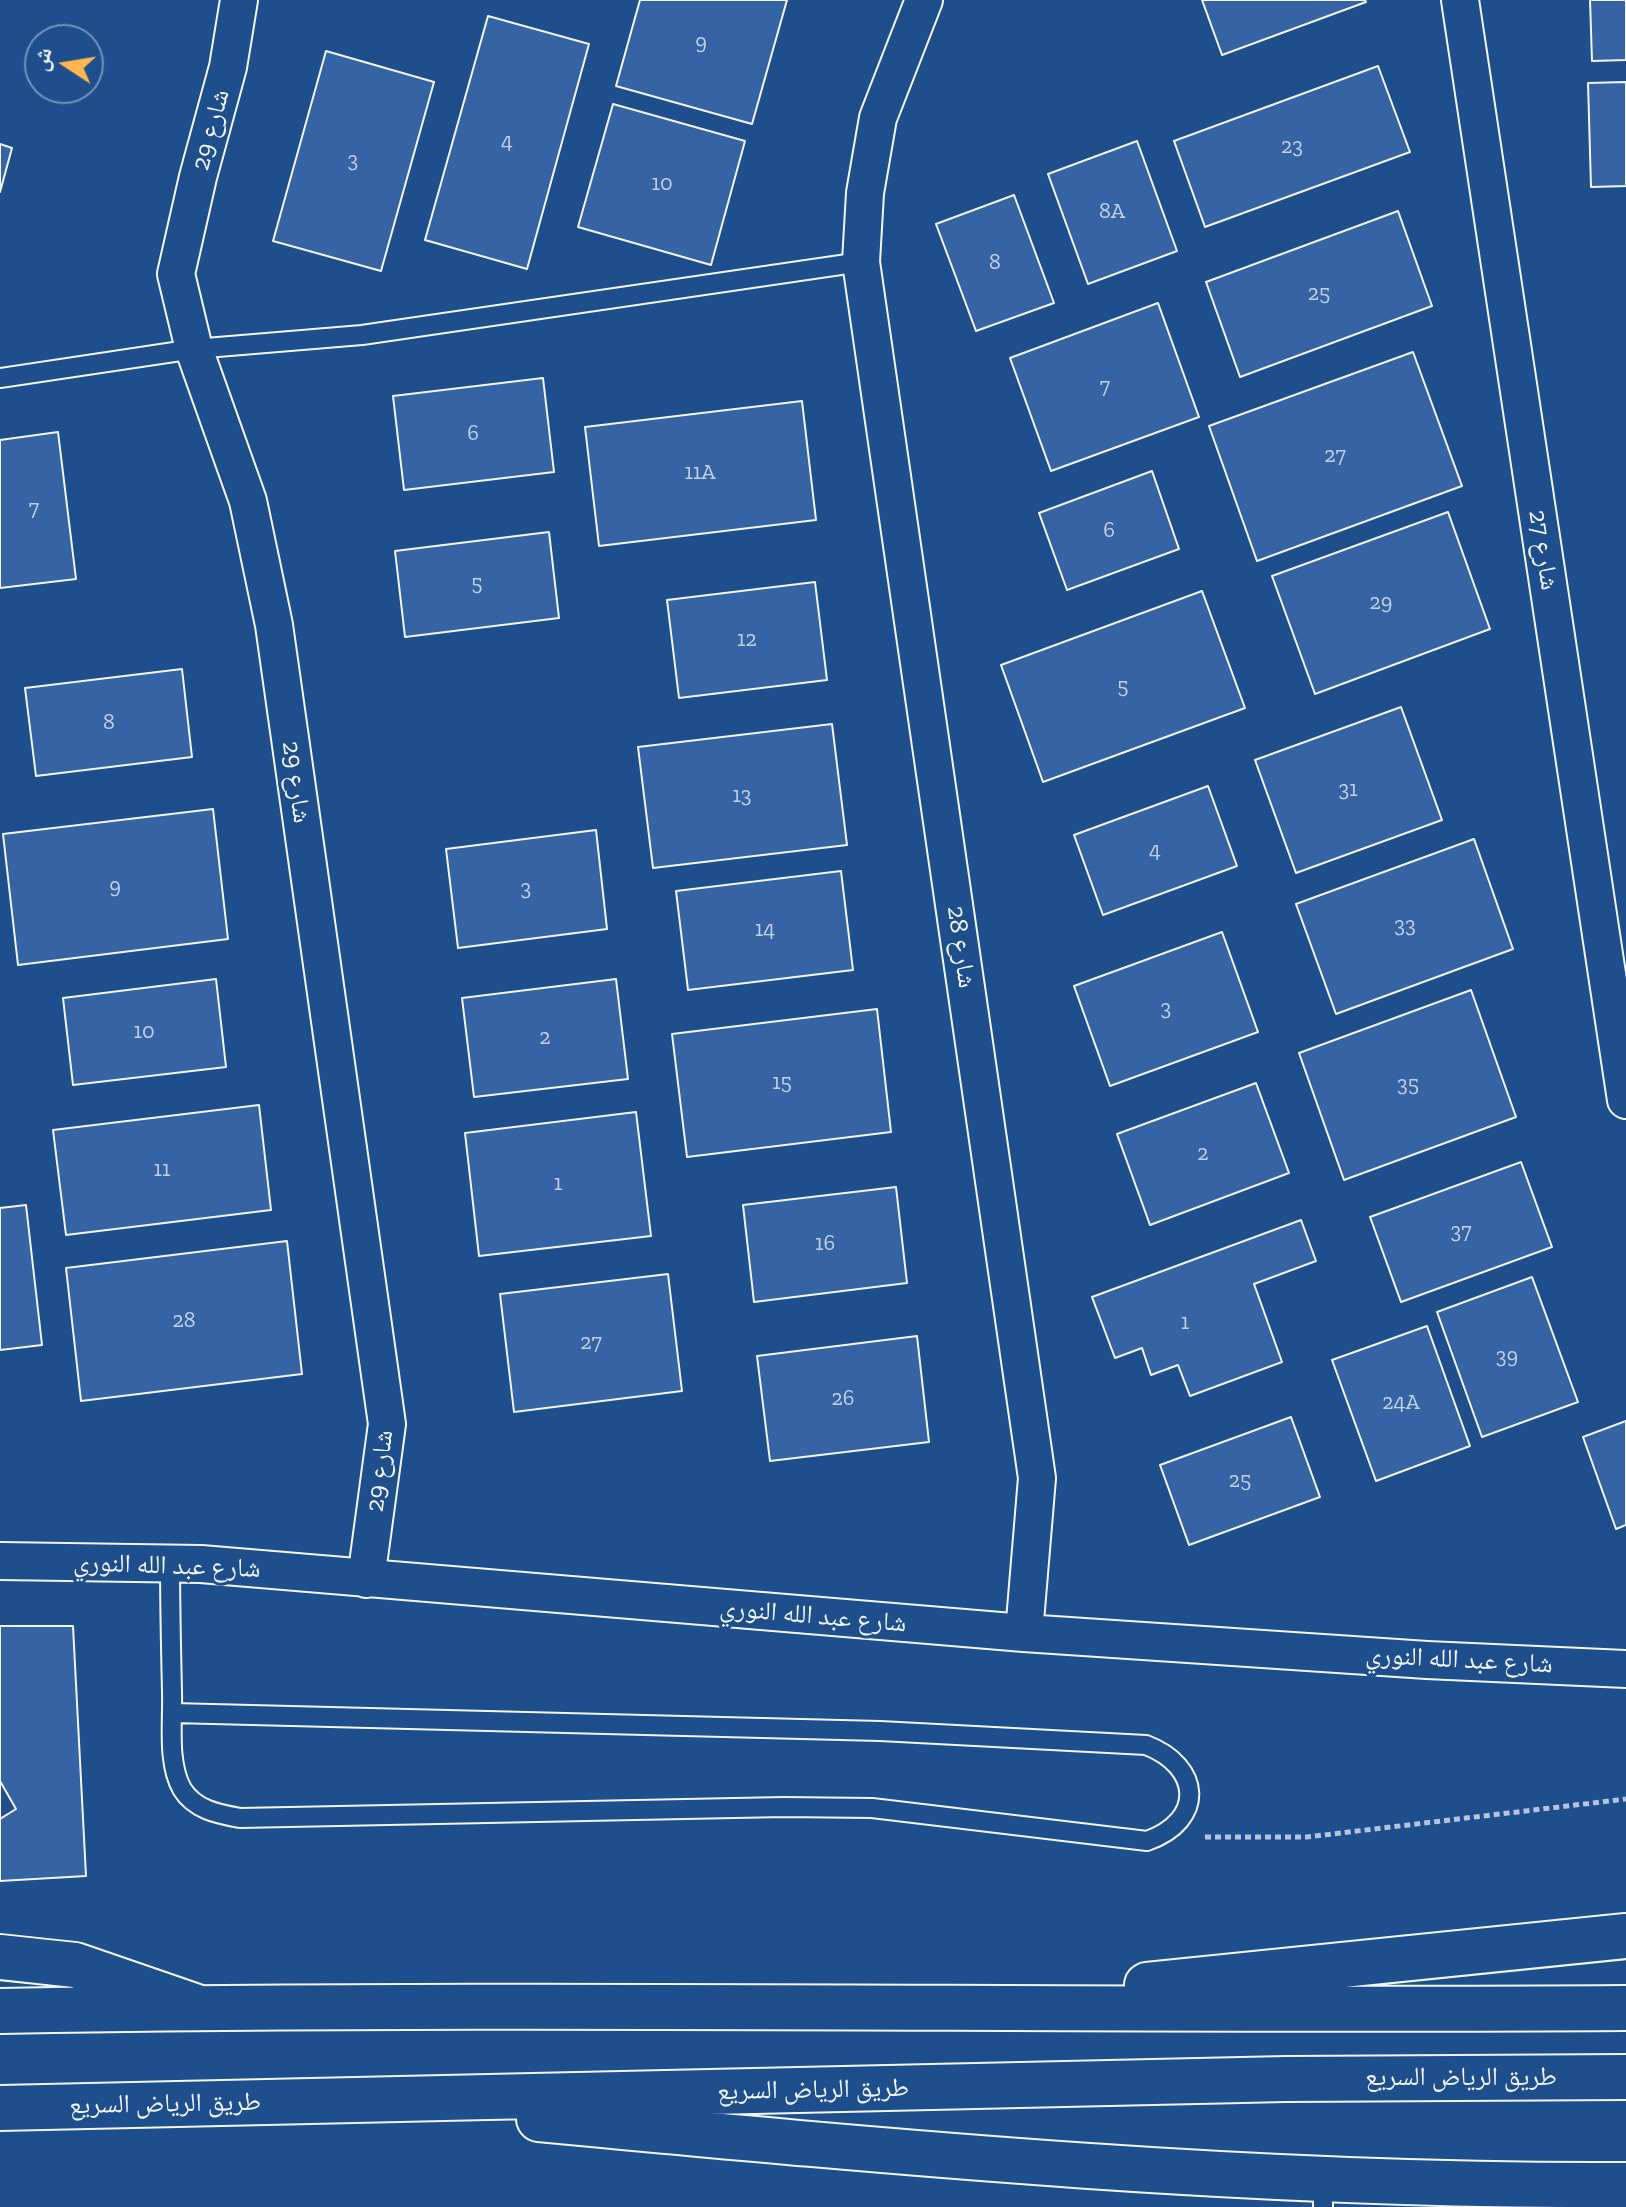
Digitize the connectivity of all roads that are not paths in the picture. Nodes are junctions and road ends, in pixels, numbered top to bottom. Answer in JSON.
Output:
{"nodes":[{"id":1,"x":239,"y":0,"type":"edge"},
{"id":2,"x":924,"y":0,"type":"edge"},
{"id":3,"x":1460,"y":0,"type":"edge"},
{"id":4,"x":861,"y":262,"type":"junction"},
{"id":5,"x":194,"y":349,"type":"junction"},
{"id":6,"x":0,"y":378,"type":"edge"},
{"id":7,"x":1626,"y":1100,"type":"edge"},
{"id":8,"x":0,"y":1561,"type":"edge"},
{"id":9,"x":170,"y":1563,"type":"junction"},
{"id":10,"x":366,"y":1579,"type":"junction"},
{"id":11,"x":1024,"y":1633,"type":"junction"},
{"id":12,"x":1626,"y":1669,"type":"edge"},
{"id":13,"x":173,"y":1713,"type":"junction"},
{"id":14,"x":1626,"y":1936,"type":"edge"},
{"id":15,"x":0,"y":1957,"type":"edge"},
{"id":16,"x":196,"y":2007,"type":"junction"},
{"id":17,"x":936,"y":2008,"type":"junction"},
{"id":18,"x":1626,"y":2008,"type":"edge"},
{"id":19,"x":0,"y":2011,"type":"edge"},
{"id":20,"x":1626,"y":2077,"type":"edge"},
{"id":21,"x":333,"y":2100,"type":"junction"},
{"id":22,"x":0,"y":2108,"type":"edge"},
{"id":23,"x":1626,"y":2185,"type":"edge"},
{"id":24,"x":1323,"y":2193,"type":"edge"}],
"edges":[{"from":1,"to":5,"type":"street","name":"شارع 29"},
{"from":2,"to":4,"type":"street","name":"شارع 28"},
{"from":3,"to":7,"type":"street","name":"شارع 27"},
{"from":4,"to":5,"type":"lane"},
{"from":4,"to":11,"type":"street","name":"شارع 28"},
{"from":5,"to":6,"type":"lane"},
{"from":5,"to":10,"type":"street","name":"شارع 29"},
{"from":8,"to":9,"type":"street","name":"شارع عبد الله النوري"},
{"from":9,"to":10,"type":"street","name":"شارع عبد الله النوري"},
{"from":9,"to":13,"type":"lane"},
{"from":10,"to":11,"type":"street","name":"شارع عبد الله النوري"},
{"from":11,"to":12,"type":"street","name":"شارع عبد الله النوري"},
{"from":13,"to":13,"type":"lane"},
{"from":14,"to":17,"type":"main road"},
{"from":15,"to":16,"type":"main road"},
{"from":16,"to":17,"type":"main road"},
{"from":16,"to":19,"type":"main road"},
{"from":17,"to":18,"type":"main road"},
{"from":20,"to":21,"type":"main road","name":"طريق الرياض السريع"},
{"from":21,"to":22,"type":"main road","name":"طريق الرياض السريع"},
{"from":21,"to":24,"type":"main road"},
{"from":23,"to":24,"type":"main road"}]}
